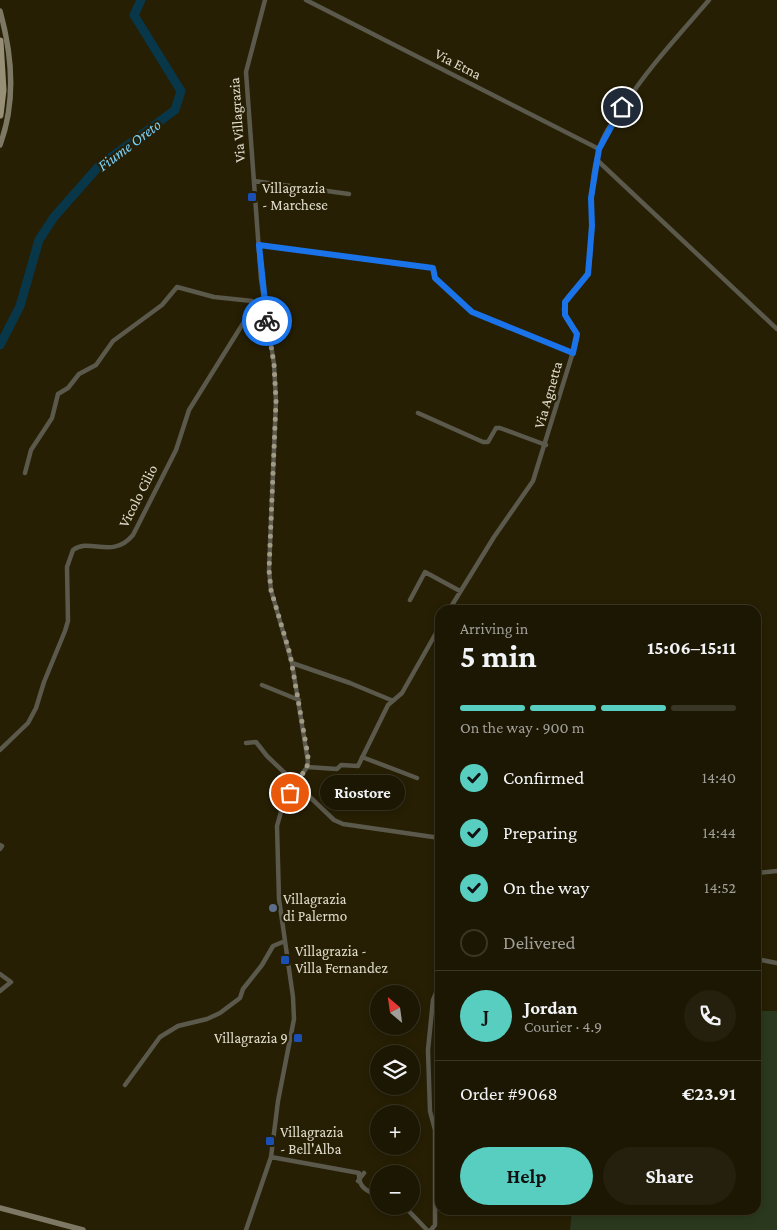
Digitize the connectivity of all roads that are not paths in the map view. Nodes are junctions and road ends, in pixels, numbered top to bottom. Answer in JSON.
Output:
{"nodes":[{"id":1,"x":265,"y":0,"type":"edge"},
{"id":2,"x":306,"y":0,"type":"edge"},
{"id":3,"x":708,"y":0,"type":"edge"},
{"id":4,"x":0,"y":11,"type":"edge"},
{"id":5,"x":0,"y":41,"type":"edge"},
{"id":6,"x":0,"y":115,"type":"edge"},
{"id":7,"x":0,"y":145,"type":"edge"},
{"id":8,"x":599,"y":149,"type":"junction"},
{"id":9,"x":597,"y":160,"type":"junction"},
{"id":10,"x":254,"y":181,"type":"junction"},
{"id":11,"x":349,"y":194,"type":"dead end"},
{"id":12,"x":259,"y":245,"type":"junction"},
{"id":13,"x":256,"y":304,"type":"junction"},
{"id":14,"x":264,"y":304,"type":"junction"},
{"id":15,"x":777,"y":329,"type":"edge"},
{"id":16,"x":573,"y":353,"type":"junction"},
{"id":17,"x":418,"y":414,"type":"dead end"},
{"id":18,"x":546,"y":445,"type":"junction"},
{"id":19,"x":25,"y":473,"type":"dead end"},
{"id":20,"x":460,"y":591,"type":"junction"},
{"id":21,"x":410,"y":600,"type":"dead end"},
{"id":22,"x":452,"y":605,"type":"edge"},
{"id":23,"x":435,"y":635,"type":"edge"},
{"id":24,"x":292,"y":663,"type":"junction"},
{"id":25,"x":262,"y":685,"type":"dead end"},
{"id":26,"x":299,"y":700,"type":"junction"},
{"id":27,"x":391,"y":700,"type":"junction"},
{"id":28,"x":246,"y":744,"type":"dead end"},
{"id":29,"x":0,"y":750,"type":"edge"},
{"id":30,"x":362,"y":757,"type":"junction"},
{"id":31,"x":307,"y":767,"type":"junction"},
{"id":32,"x":417,"y":778,"type":"dead end"},
{"id":33,"x":296,"y":785,"type":"junction"},
{"id":34,"x":435,"y":837,"type":"edge"},
{"id":35,"x":777,"y":871,"type":"edge"},
{"id":36,"x":761,"y":873,"type":"edge"},
{"id":37,"x":285,"y":941,"type":"junction"},
{"id":38,"x":761,"y":960,"type":"edge"},
{"id":39,"x":777,"y":962,"type":"edge"},
{"id":40,"x":0,"y":974,"type":"edge"},
{"id":41,"x":0,"y":991,"type":"edge"},
{"id":42,"x":435,"y":995,"type":"edge"},
{"id":43,"x":125,"y":1085,"type":"dead end"},
{"id":44,"x":435,"y":1130,"type":"edge"},
{"id":45,"x":435,"y":1130,"type":"edge"},
{"id":46,"x":271,"y":1157,"type":"junction"},
{"id":47,"x":364,"y":1173,"type":"dead end"},
{"id":48,"x":358,"y":1181,"type":"junction"},
{"id":49,"x":370,"y":1192,"type":"edge"},
{"id":50,"x":0,"y":1208,"type":"edge"},
{"id":51,"x":413,"y":1215,"type":"edge"},
{"id":52,"x":435,"y":1215,"type":"edge"},
{"id":53,"x":435,"y":1215,"type":"edge"},
{"id":54,"x":56,"y":1223,"type":"junction"},
{"id":55,"x":54,"y":1230,"type":"edge"},
{"id":56,"x":83,"y":1230,"type":"edge"},
{"id":57,"x":246,"y":1230,"type":"edge"},
{"id":58,"x":427,"y":1230,"type":"edge"},
{"id":59,"x":431,"y":1230,"type":"edge"}],
"edges":[{"from":1,"to":10,"type":"street","name":"Via Villagrazia"},
{"from":2,"to":8,"type":"street","name":"Via Etna"},
{"from":3,"to":8,"type":"street","name":"Via Agnetta"},
{"from":4,"to":7,"type":"main road"},
{"from":5,"to":6,"type":"main road"},
{"from":8,"to":9,"type":"street","name":"Via Agnetta"},
{"from":9,"to":15,"type":"street"},
{"from":9,"to":16,"type":"street","name":"Via Agnetta"},
{"from":10,"to":11,"type":"street","name":"Via Villagrazia"},
{"from":10,"to":12,"type":"street","name":"Via Villagrazia"},
{"from":12,"to":14,"type":"street","name":"Via Villagrazia"},
{"from":12,"to":16,"type":"street"},
{"from":13,"to":14,"type":"street"},
{"from":13,"to":19,"type":"street"},
{"from":13,"to":29,"type":"street","name":"Vicolo Cilio"},
{"from":14,"to":24,"type":"street","name":"Via Villagrazia"},
{"from":16,"to":18,"type":"street","name":"Via Agnetta"},
{"from":17,"to":18,"type":"street"},
{"from":18,"to":20,"type":"street","name":"Via Agnetta"},
{"from":20,"to":21,"type":"street"},
{"from":20,"to":22,"type":"street","name":"Via Agnetta"},
{"from":23,"to":27,"type":"street"},
{"from":24,"to":26,"type":"street","name":"Via Villagrazia"},
{"from":24,"to":27,"type":"street"},
{"from":25,"to":26,"type":"street"},
{"from":26,"to":31,"type":"street","name":"Via Villagrazia"},
{"from":27,"to":30,"type":"street"},
{"from":28,"to":33,"type":"street"},
{"from":30,"to":31,"type":"street"},
{"from":30,"to":32,"type":"street"},
{"from":31,"to":33,"type":"street"},
{"from":33,"to":34,"type":"street"},
{"from":33,"to":37,"type":"street"},
{"from":35,"to":36,"type":"street"},
{"from":37,"to":43,"type":"street"},
{"from":37,"to":46,"type":"street"},
{"from":38,"to":39,"type":"street"},
{"from":40,"to":41,"type":"street"},
{"from":42,"to":44,"type":"street"},
{"from":45,"to":52,"type":"street"},
{"from":46,"to":48,"type":"street"},
{"from":46,"to":57,"type":"street"},
{"from":47,"to":48,"type":"street"},
{"from":48,"to":49,"type":"street"},
{"from":50,"to":54,"type":"main road"},
{"from":51,"to":58,"type":"street"},
{"from":53,"to":59,"type":"street"},
{"from":54,"to":55,"type":"street"},
{"from":54,"to":56,"type":"main road"}]}
